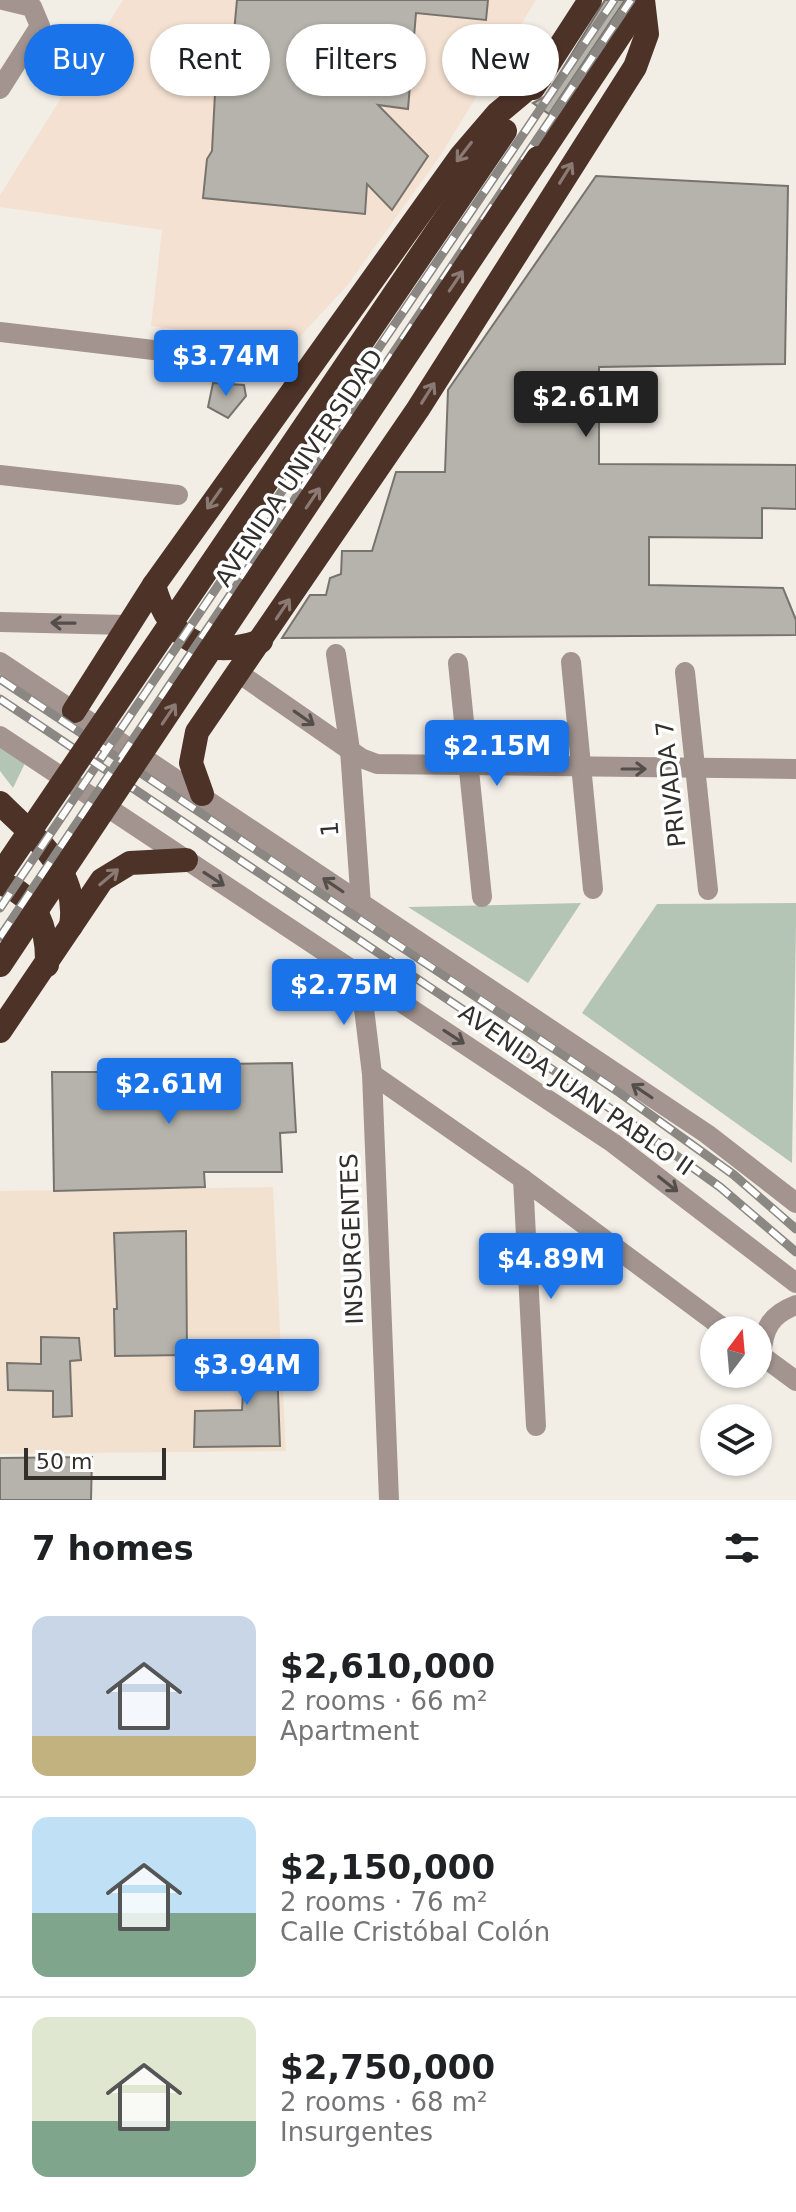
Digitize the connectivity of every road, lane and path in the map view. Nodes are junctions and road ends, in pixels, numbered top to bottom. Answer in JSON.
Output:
{"nodes":[{"id":1,"x":3,"y":0,"type":"edge"},
{"id":2,"x":590,"y":0,"type":"edge"},
{"id":3,"x":643,"y":0,"type":"edge"},
{"id":4,"x":559,"y":48,"type":"edge"},
{"id":5,"x":0,"y":89,"type":"edge"},
{"id":6,"x":518,"y":96,"type":"edge"},
{"id":7,"x":528,"y":96,"type":"edge"},
{"id":8,"x":0,"y":332,"type":"edge"},
{"id":9,"x":196,"y":355,"type":"dead end"},
{"id":10,"x":0,"y":475,"type":"edge"},
{"id":11,"x":178,"y":495,"type":"dead end"},
{"id":12,"x":154,"y":585,"type":"junction"},
{"id":13,"x":0,"y":622,"type":"edge"},
{"id":14,"x":127,"y":625,"type":"junction"},
{"id":15,"x":261,"y":641,"type":"junction"},
{"id":16,"x":336,"y":654,"type":"dead end"},
{"id":17,"x":0,"y":662,"type":"edge"},
{"id":18,"x":571,"y":662,"type":"dead end"},
{"id":19,"x":458,"y":663,"type":"dead end"},
{"id":20,"x":685,"y":672,"type":"dead end"},
{"id":21,"x":240,"y":674,"type":"junction"},
{"id":22,"x":74,"y":711,"type":"junction"},
{"id":23,"x":0,"y":736,"type":"edge"},
{"id":24,"x":350,"y":750,"type":"junction"},
{"id":25,"x":469,"y":766,"type":"junction"},
{"id":26,"x":582,"y":769,"type":"junction"},
{"id":27,"x":796,"y":769,"type":"edge"},
{"id":28,"x":696,"y":770,"type":"junction"},
{"id":29,"x":202,"y":794,"type":"junction"},
{"id":30,"x":0,"y":803,"type":"edge"},
{"id":31,"x":186,"y":860,"type":"junction"},
{"id":32,"x":0,"y":875,"type":"edge"},
{"id":33,"x":0,"y":883,"type":"edge"},
{"id":34,"x":593,"y":889,"type":"dead end"},
{"id":35,"x":708,"y":890,"type":"dead end"},
{"id":36,"x":482,"y":897,"type":"dead end"},
{"id":37,"x":361,"y":905,"type":"junction"},
{"id":38,"x":71,"y":928,"type":"junction"},
{"id":39,"x":0,"y":965,"type":"edge"},
{"id":40,"x":47,"y":965,"type":"junction"},
{"id":41,"x":360,"y":976,"type":"junction"},
{"id":42,"x":0,"y":1031,"type":"edge"},
{"id":43,"x":372,"y":1074,"type":"junction"},
{"id":44,"x":523,"y":1179,"type":"junction"},
{"id":45,"x":796,"y":1203,"type":"edge"},
{"id":46,"x":796,"y":1283,"type":"edge"},
{"id":47,"x":796,"y":1305,"type":"edge"},
{"id":48,"x":707,"y":1316,"type":"edge"},
{"id":49,"x":772,"y":1318,"type":"edge"},
{"id":50,"x":772,"y":1363,"type":"edge"},
{"id":51,"x":796,"y":1380,"type":"edge"},
{"id":52,"x":536,"y":1426,"type":"dead end"},
{"id":53,"x":389,"y":1500,"type":"edge"}],
"edges":[{"from":1,"to":5,"type":"street"},
{"from":2,"to":4,"type":"highway","name":"AVENIDA UNIVERSIDAD"},
{"from":15,"to":3,"type":"highway","one_way":true},
{"from":39,"to":3,"type":"highway","name":"AVENIDA UNIVERSIDAD","one_way":true,"bridge":true},
{"from":6,"to":12,"type":"highway","one_way":true},
{"from":7,"to":32,"type":"highway","name":"AVENIDA UNIVERSIDAD","bridge":true},
{"from":8,"to":9,"type":"street"},
{"from":10,"to":11,"type":"street"},
{"from":12,"to":14,"type":"highway"},
{"from":12,"to":15,"type":"highway"},
{"from":14,"to":13,"type":"street","one_way":true},
{"from":14,"to":22,"type":"highway"},
{"from":15,"to":21,"type":"highway"},
{"from":16,"to":24,"type":"street","name":"1"},
{"from":17,"to":22,"type":"street","name":"AVENIDA JUAN PABLO II"},
{"from":18,"to":26,"type":"street"},
{"from":19,"to":25,"type":"street"},
{"from":20,"to":28,"type":"street","name":"PRIVADA 7"},
{"from":21,"to":24,"type":"street","one_way":true},
{"from":21,"to":29,"type":"highway"},
{"from":22,"to":29,"type":"street","name":"AVENIDA JUAN PABLO II"},
{"from":23,"to":31,"type":"street","name":"AVENIDA JUAN PABLO II"},
{"from":24,"to":25,"type":"street"},
{"from":24,"to":37,"type":"street","name":"1"},
{"from":25,"to":26,"type":"street"},
{"from":25,"to":36,"type":"street"},
{"from":26,"to":28,"type":"street","one_way":true},
{"from":26,"to":34,"type":"street"},
{"from":27,"to":28,"type":"street"},
{"from":28,"to":35,"type":"street","name":"PRIVADA 7"},
{"from":37,"to":29,"type":"street","name":"AVENIDA JUAN PABLO II","one_way":true},
{"from":30,"to":38,"type":"highway"},
{"from":38,"to":31,"type":"highway","one_way":true},
{"from":31,"to":41,"type":"street","name":"AVENIDA JUAN PABLO II","one_way":true},
{"from":33,"to":40,"type":"highway"},
{"from":45,"to":37,"type":"street","name":"AVENIDA JUAN PABLO II","one_way":true},
{"from":38,"to":40,"type":"highway"},
{"from":40,"to":42,"type":"highway"},
{"from":41,"to":43,"type":"street","name":"INSURGENTES"},
{"from":41,"to":46,"type":"street","name":"AVENIDA JUAN PABLO II","one_way":true},
{"from":43,"to":44,"type":"street"},
{"from":43,"to":53,"type":"street","name":"INSURGENTES"},
{"from":44,"to":48,"type":"street"},
{"from":44,"to":52,"type":"street"},
{"from":47,"to":49,"type":"street"},
{"from":50,"to":51,"type":"street"}]}
